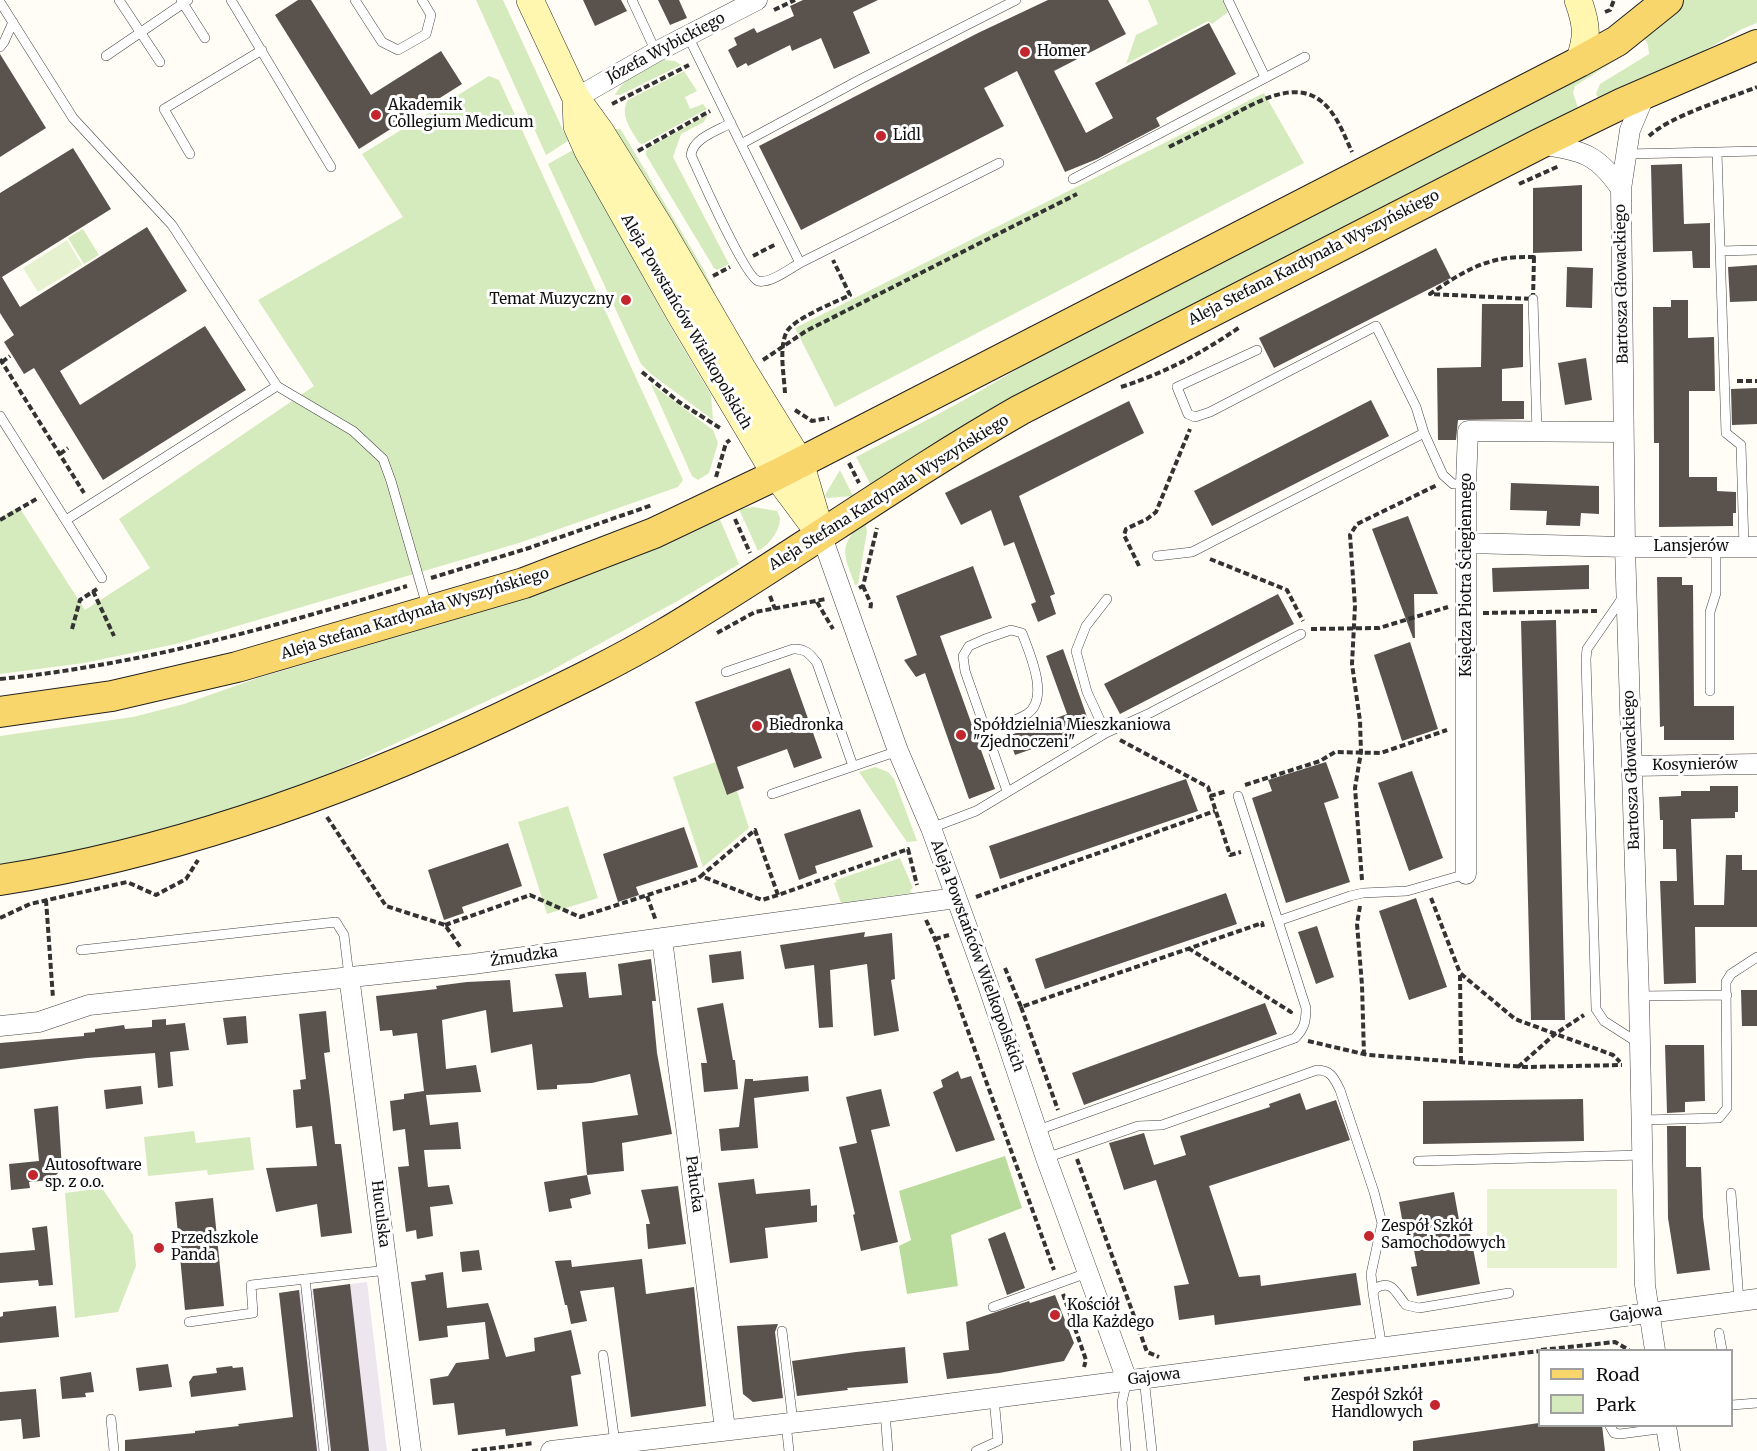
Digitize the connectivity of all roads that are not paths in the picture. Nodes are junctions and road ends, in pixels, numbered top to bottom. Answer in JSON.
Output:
{"nodes":[{"id":1,"x":119,"y":0,"type":"edge"},
{"id":2,"x":231,"y":0,"type":"edge"},
{"id":3,"x":355,"y":0,"type":"edge"},
{"id":4,"x":422,"y":0,"type":"edge"},
{"id":5,"x":530,"y":0,"type":"edge"},
{"id":6,"x":632,"y":0,"type":"edge"},
{"id":7,"x":757,"y":0,"type":"edge"},
{"id":8,"x":1016,"y":0,"type":"edge"},
{"id":9,"x":1228,"y":0,"type":"edge"},
{"id":10,"x":1578,"y":0,"type":"edge"},
{"id":11,"x":1668,"y":0,"type":"edge"},
{"id":12,"x":184,"y":1,"type":"edge"},
{"id":13,"x":0,"y":2,"type":"edge"},
{"id":14,"x":13,"y":22,"type":"junction"},
{"id":15,"x":140,"y":32,"type":"junction"},
{"id":16,"x":688,"y":36,"type":"junction"},
{"id":17,"x":206,"y":38,"type":"dead end"},
{"id":18,"x":1757,"y":45,"type":"edge"},
{"id":19,"x":0,"y":47,"type":"edge"},
{"id":20,"x":262,"y":50,"type":"junction"},
{"id":21,"x":656,"y":52,"type":"junction"},
{"id":22,"x":106,"y":56,"type":"dead end"},
{"id":23,"x":1305,"y":57,"type":"dead end"},
{"id":24,"x":160,"y":62,"type":"dead end"},
{"id":25,"x":1579,"y":62,"type":"junction"},
{"id":26,"x":1265,"y":77,"type":"junction"},
{"id":27,"x":1646,"y":92,"type":"junction"},
{"id":28,"x":576,"y":98,"type":"junction"},
{"id":29,"x":731,"y":123,"type":"junction"},
{"id":30,"x":741,"y":144,"type":"junction"},
{"id":31,"x":1539,"y":144,"type":"junction"},
{"id":32,"x":1627,"y":149,"type":"junction"},
{"id":33,"x":1757,"y":151,"type":"edge"},
{"id":34,"x":1717,"y":152,"type":"junction"},
{"id":35,"x":190,"y":154,"type":"dead end"},
{"id":36,"x":999,"y":163,"type":"dead end"},
{"id":37,"x":331,"y":167,"type":"dead end"},
{"id":38,"x":1073,"y":179,"type":"dead end"},
{"id":39,"x":1621,"y":189,"type":"junction"},
{"id":40,"x":1757,"y":250,"type":"edge"},
{"id":41,"x":1720,"y":251,"type":"junction"},
{"id":42,"x":800,"y":263,"type":"junction"},
{"id":43,"x":1533,"y":298,"type":"road end"},
{"id":44,"x":1257,"y":350,"type":"dead end"},
{"id":45,"x":277,"y":386,"type":"junction"},
{"id":46,"x":0,"y":416,"type":"edge"},
{"id":47,"x":1537,"y":432,"type":"junction"},
{"id":48,"x":1623,"y":432,"type":"junction"},
{"id":49,"x":1424,"y":433,"type":"junction"},
{"id":50,"x":788,"y":469,"type":"junction"},
{"id":51,"x":1466,"y":484,"type":"junction"},
{"id":52,"x":66,"y":520,"type":"junction"},
{"id":53,"x":821,"y":534,"type":"junction"},
{"id":54,"x":1466,"y":543,"type":"junction"},
{"id":55,"x":1625,"y":547,"type":"junction"},
{"id":56,"x":1716,"y":547,"type":"junction"},
{"id":57,"x":1750,"y":547,"type":"edge"},
{"id":58,"x":1158,"y":556,"type":"dead end"},
{"id":59,"x":102,"y":578,"type":"road end"},
{"id":60,"x":1627,"y":590,"type":"junction"},
{"id":61,"x":1107,"y":599,"type":"dead end"},
{"id":62,"x":428,"y":612,"type":"junction"},
{"id":63,"x":1300,"y":634,"type":"dead end"},
{"id":64,"x":726,"y":672,"type":"dead end"},
{"id":65,"x":1710,"y":691,"type":"dead end"},
{"id":66,"x":0,"y":712,"type":"edge"},
{"id":67,"x":987,"y":729,"type":"junction"},
{"id":68,"x":1106,"y":733,"type":"junction"},
{"id":69,"x":898,"y":751,"type":"junction"},
{"id":70,"x":1757,"y":764,"type":"edge"},
{"id":71,"x":853,"y":766,"type":"junction"},
{"id":72,"x":1632,"y":766,"type":"junction"},
{"id":73,"x":1007,"y":791,"type":"junction"},
{"id":74,"x":1235,"y":793,"type":"road end"},
{"id":75,"x":772,"y":794,"type":"dead end"},
{"id":76,"x":931,"y":828,"type":"junction"},
{"id":77,"x":1466,"y":874,"type":"joint"},
{"id":78,"x":8,"y":882,"type":"edge"},
{"id":79,"x":956,"y":898,"type":"junction"},
{"id":80,"x":1278,"y":921,"type":"junction"},
{"id":81,"x":662,"y":939,"type":"junction"},
{"id":82,"x":81,"y":950,"type":"dead end"},
{"id":83,"x":1757,"y":957,"type":"edge"},
{"id":84,"x":349,"y":976,"type":"junction"},
{"id":85,"x":1726,"y":995,"type":"junction"},
{"id":86,"x":1639,"y":996,"type":"junction"},
{"id":87,"x":0,"y":1026,"type":"edge"},
{"id":88,"x":1640,"y":1044,"type":"junction"},
{"id":89,"x":1642,"y":1120,"type":"junction"},
{"id":90,"x":1038,"y":1130,"type":"junction"},
{"id":91,"x":1642,"y":1155,"type":"junction"},
{"id":92,"x":1046,"y":1158,"type":"junction"},
{"id":93,"x":1418,"y":1161,"type":"dead end"},
{"id":94,"x":1731,"y":1193,"type":"dead end"},
{"id":95,"x":388,"y":1270,"type":"junction"},
{"id":96,"x":1087,"y":1273,"type":"junction"},
{"id":97,"x":305,"y":1279,"type":"junction"},
{"id":98,"x":1373,"y":1293,"type":"junction"},
{"id":99,"x":1509,"y":1293,"type":"dead end"},
{"id":100,"x":1748,"y":1300,"type":"edge"},
{"id":101,"x":993,"y":1306,"type":"dead end"},
{"id":102,"x":1649,"y":1312,"type":"junction"},
{"id":103,"x":189,"y":1322,"type":"dead end"},
{"id":104,"x":782,"y":1331,"type":"dead end"},
{"id":105,"x":1719,"y":1334,"type":"dead end"},
{"id":106,"x":1382,"y":1348,"type":"junction"},
{"id":107,"x":1655,"y":1349,"type":"edge"},
{"id":108,"x":1722,"y":1349,"type":"edge"},
{"id":109,"x":603,"y":1355,"type":"dead end"},
{"id":110,"x":1136,"y":1379,"type":"junction"},
{"id":111,"x":994,"y":1398,"type":"junction"},
{"id":112,"x":1757,"y":1402,"type":"edge"},
{"id":113,"x":1733,"y":1405,"type":"edge"},
{"id":114,"x":885,"y":1412,"type":"junction"},
{"id":115,"x":111,"y":1419,"type":"dead end"},
{"id":116,"x":789,"y":1423,"type":"junction"},
{"id":117,"x":1611,"y":1427,"type":"edge"},
{"id":118,"x":1666,"y":1427,"type":"edge"},
{"id":119,"x":725,"y":1430,"type":"junction"},
{"id":120,"x":615,"y":1443,"type":"junction"},
{"id":121,"x":660,"y":1444,"type":"edge"},
{"id":122,"x":547,"y":1447,"type":"edge"},
{"id":123,"x":114,"y":1451,"type":"edge"},
{"id":124,"x":324,"y":1451,"type":"edge"},
{"id":125,"x":411,"y":1451,"type":"edge"},
{"id":126,"x":789,"y":1451,"type":"edge"},
{"id":127,"x":888,"y":1451,"type":"edge"},
{"id":128,"x":976,"y":1451,"type":"edge"},
{"id":129,"x":1126,"y":1451,"type":"edge"},
{"id":130,"x":1152,"y":1451,"type":"edge"},
{"id":131,"x":1670,"y":1451,"type":"edge"}],
"edges":[{"from":1,"to":15,"type":"lane"},
{"from":2,"to":20,"type":"lane"},
{"from":3,"to":4,"type":"lane"},
{"from":5,"to":28,"type":"street","name":"Aleja Powstańców Wielkopolskich"},
{"from":6,"to":21,"type":"lane"},
{"from":7,"to":16,"type":"street","name":"Józefa Wybickiego"},
{"from":8,"to":30,"type":"lane"},
{"from":9,"to":26,"type":"lane"},
{"from":10,"to":25,"type":"street"},
{"from":11,"to":25,"type":"main road","name":"Aleja Stefana Kardynała Wyszyńskiego"},
{"from":12,"to":15,"type":"lane"},
{"from":12,"to":17,"type":"lane"},
{"from":13,"to":14,"type":"lane"},
{"from":14,"to":19,"type":"lane"},
{"from":14,"to":45,"type":"lane"},
{"from":15,"to":22,"type":"lane"},
{"from":15,"to":24,"type":"lane"},
{"from":16,"to":21,"type":"street","name":"Józefa Wybickiego"},
{"from":16,"to":29,"type":"lane"},
{"from":18,"to":27,"type":"main road","name":"Aleja Stefana Kardynała Wyszyńskiego"},
{"from":20,"to":35,"type":"lane"},
{"from":20,"to":37,"type":"lane"},
{"from":21,"to":28,"type":"street","name":"Józefa Wybickiego"},
{"from":23,"to":26,"type":"lane"},
{"from":25,"to":50,"type":"main road","name":"Aleja Stefana Kardynała Wyszyńskiego"},
{"from":26,"to":38,"type":"lane"},
{"from":27,"to":31,"type":"main road","name":"Aleja Stefana Kardynała Wyszyńskiego"},
{"from":27,"to":32,"type":"street","name":"Bartosza Głowackiego"},
{"from":28,"to":50,"type":"street","name":"Aleja Powstańców Wielkopolskich"},
{"from":29,"to":30,"type":"lane"},
{"from":29,"to":42,"type":"lane"},
{"from":30,"to":42,"type":"lane"},
{"from":31,"to":39,"type":"street","name":"Bartosza Głowackiego"},
{"from":31,"to":53,"type":"main road","name":"Aleja Stefana Kardynała Wyszyńskiego"},
{"from":32,"to":34,"type":"lane"},
{"from":32,"to":39,"type":"street","name":"Bartosza Głowackiego"},
{"from":33,"to":34,"type":"lane"},
{"from":34,"to":41,"type":"lane"},
{"from":36,"to":42,"type":"lane"},
{"from":39,"to":48,"type":"street","name":"Bartosza Głowackiego"},
{"from":40,"to":41,"type":"lane"},
{"from":41,"to":57,"type":"lane"},
{"from":43,"to":47,"type":"lane"},
{"from":44,"to":49,"type":"lane"},
{"from":45,"to":52,"type":"lane"},
{"from":45,"to":62,"type":"lane"},
{"from":46,"to":52,"type":"lane"},
{"from":47,"to":48,"type":"street","name":"Księdza Piotra Ściegiennego"},
{"from":47,"to":51,"type":"street","name":"Księdza Piotra Ściegiennego"},
{"from":48,"to":55,"type":"street","name":"Bartosza Głowackiego"},
{"from":49,"to":51,"type":"lane"},
{"from":49,"to":58,"type":"lane"},
{"from":50,"to":53,"type":"street","name":"Aleja Powstańców Wielkopolskich"},
{"from":50,"to":62,"type":"main road","name":"Aleja Stefana Kardynała Wyszyńskiego"},
{"from":51,"to":54,"type":"street","name":"Księdza Piotra Ściegiennego"},
{"from":52,"to":59,"type":"lane"},
{"from":53,"to":69,"type":"street","name":"Aleja Powstańców Wielkopolskich"},
{"from":53,"to":78,"type":"main road","name":"Aleja Stefana Kardynała Wyszyńskiego"},
{"from":54,"to":55,"type":"street","name":"Lansjerów"},
{"from":54,"to":77,"type":"street","name":"Księdza Piotra Ściegiennego"},
{"from":55,"to":56,"type":"street","name":"Lansjerów"},
{"from":55,"to":60,"type":"street","name":"Bartosza Głowackiego"},
{"from":56,"to":57,"type":"street","name":"Lansjerów"},
{"from":56,"to":65,"type":"lane"},
{"from":60,"to":72,"type":"street","name":"Bartosza Głowackiego"},
{"from":60,"to":88,"type":"lane"},
{"from":61,"to":68,"type":"lane"},
{"from":62,"to":66,"type":"main road","name":"Aleja Stefana Kardynała Wyszyńskiego"},
{"from":63,"to":68,"type":"lane"},
{"from":64,"to":71,"type":"lane"},
{"from":67,"to":67,"type":"lane"},
{"from":67,"to":73,"type":"lane"},
{"from":68,"to":73,"type":"lane"},
{"from":69,"to":71,"type":"lane"},
{"from":69,"to":76,"type":"street","name":"Aleja Powstańców Wielkopolskich"},
{"from":70,"to":72,"type":"street","name":"Kosynierów"},
{"from":71,"to":75,"type":"lane"},
{"from":72,"to":86,"type":"street","name":"Bartosza Głowackiego"},
{"from":73,"to":76,"type":"lane"},
{"from":74,"to":80,"type":"lane"},
{"from":76,"to":79,"type":"street","name":"Aleja Powstańców Wielkopolskich"},
{"from":77,"to":80,"type":"lane"},
{"from":79,"to":81,"type":"street","name":"Żmudzka"},
{"from":79,"to":90,"type":"street","name":"Aleja Powstańców Wielkopolskich"},
{"from":80,"to":90,"type":"lane"},
{"from":81,"to":84,"type":"street","name":"Żmudzka"},
{"from":81,"to":119,"type":"street","name":"Pałucka"},
{"from":82,"to":84,"type":"lane"},
{"from":83,"to":85,"type":"lane"},
{"from":84,"to":87,"type":"street","name":"Żmudzka"},
{"from":84,"to":95,"type":"street","name":"Huculska"},
{"from":85,"to":86,"type":"lane"},
{"from":85,"to":89,"type":"lane"},
{"from":86,"to":88,"type":"street","name":"Bartosza Głowackiego"},
{"from":88,"to":89,"type":"street","name":"Bartosza Głowackiego"},
{"from":89,"to":91,"type":"street","name":"Bartosza Głowackiego"},
{"from":90,"to":92,"type":"street","name":"Aleja Powstańców Wielkopolskich"},
{"from":91,"to":93,"type":"lane"},
{"from":91,"to":102,"type":"street","name":"Bartosza Głowackiego"},
{"from":92,"to":96,"type":"street","name":"Aleja Powstańców Wielkopolskich"},
{"from":92,"to":98,"type":"lane"},
{"from":94,"to":100,"type":"lane"},
{"from":95,"to":97,"type":"lane"},
{"from":95,"to":125,"type":"street","name":"Huculska"},
{"from":96,"to":101,"type":"lane"},
{"from":96,"to":110,"type":"street","name":"Aleja Powstańców Wielkopolskich"},
{"from":97,"to":103,"type":"lane"},
{"from":97,"to":124,"type":"lane"},
{"from":98,"to":99,"type":"lane"},
{"from":98,"to":106,"type":"lane"},
{"from":100,"to":102,"type":"street","name":"Gajowa"},
{"from":102,"to":106,"type":"street","name":"Gajowa"},
{"from":102,"to":107,"type":"street","name":"Bartosza Głowackiego"},
{"from":104,"to":116,"type":"lane"},
{"from":105,"to":108,"type":"lane"},
{"from":106,"to":110,"type":"street","name":"Gajowa"},
{"from":109,"to":120,"type":"lane"},
{"from":110,"to":111,"type":"street","name":"Gajowa"},
{"from":110,"to":129,"type":"lane"},
{"from":110,"to":130,"type":"lane"},
{"from":111,"to":114,"type":"street","name":"Gajowa"},
{"from":111,"to":128,"type":"lane"},
{"from":112,"to":113,"type":"lane"},
{"from":114,"to":116,"type":"street","name":"Gajowa"},
{"from":114,"to":127,"type":"lane"},
{"from":115,"to":123,"type":"lane"},
{"from":116,"to":119,"type":"street","name":"Gajowa"},
{"from":116,"to":126,"type":"lane"},
{"from":117,"to":118,"type":"lane"},
{"from":118,"to":131,"type":"street"},
{"from":119,"to":121,"type":"street","name":"Gajowa"},
{"from":120,"to":121,"type":"street","name":"Gajowa"},
{"from":120,"to":122,"type":"street","name":"Gajowa"}]}
